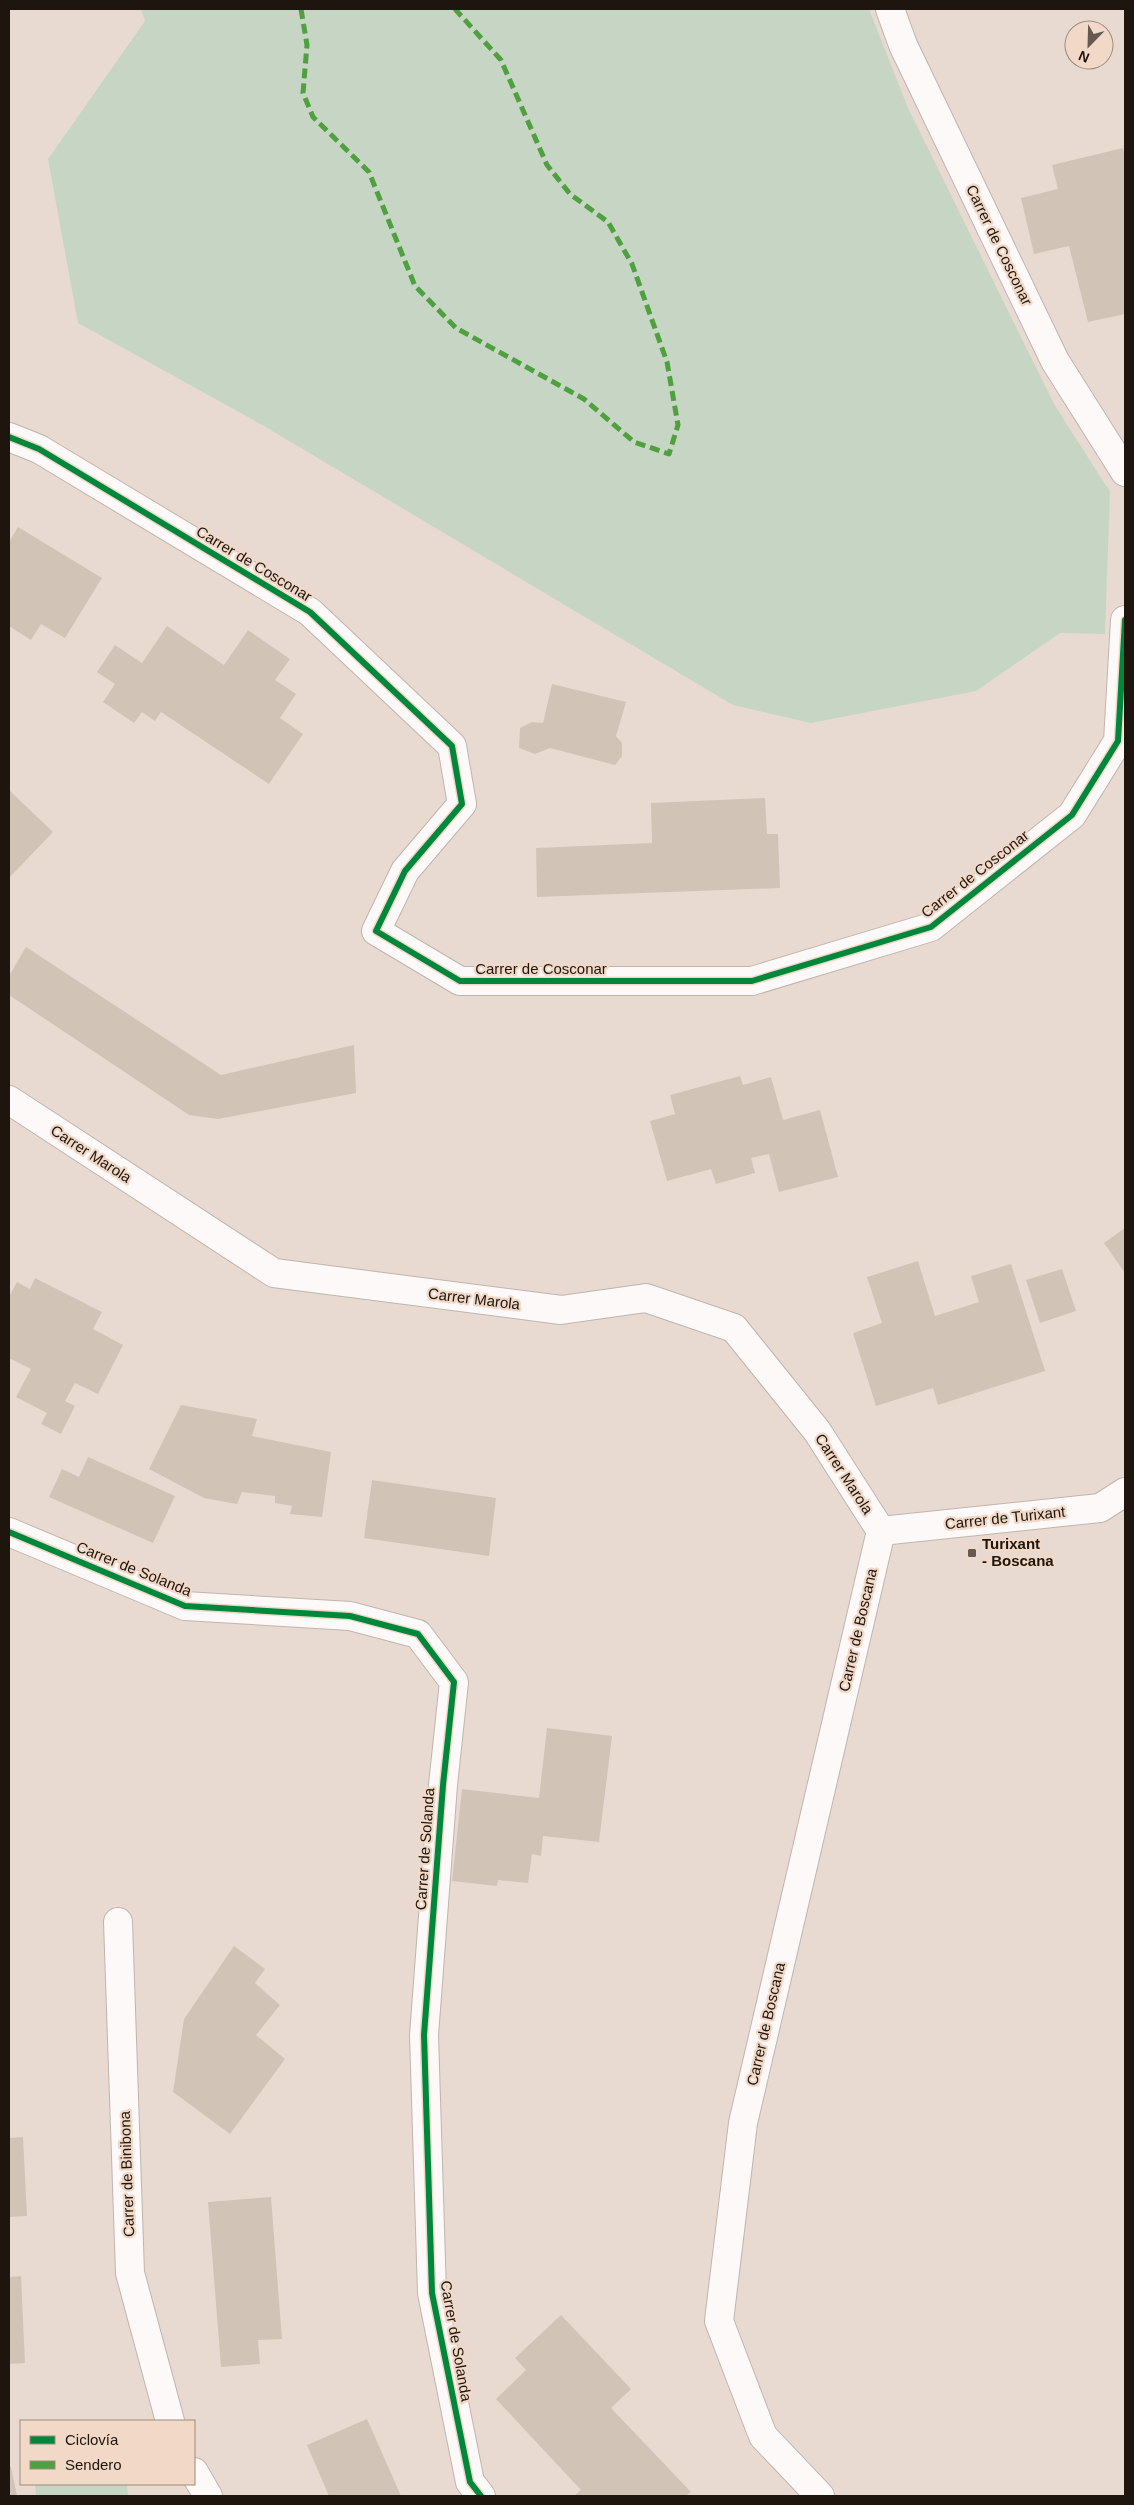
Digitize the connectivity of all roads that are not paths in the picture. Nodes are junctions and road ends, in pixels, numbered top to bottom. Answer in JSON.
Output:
{"nodes":[{"id":1,"x":890,"y":9,"type":"edge"},
{"id":2,"x":9,"y":437,"type":"edge"},
{"id":3,"x":1125,"y":472,"type":"edge"},
{"id":4,"x":1125,"y":620,"type":"edge"},
{"id":5,"x":9,"y":1100,"type":"edge"},
{"id":6,"x":1125,"y":1492,"type":"edge"},
{"id":7,"x":881,"y":1531,"type":"junction"},
{"id":8,"x":9,"y":1532,"type":"edge"},
{"id":9,"x":118,"y":1922,"type":"dead end"},
{"id":10,"x":170,"y":2420,"type":"edge"},
{"id":11,"x":195,"y":2474,"type":"edge"},
{"id":12,"x":208,"y":2496,"type":"edge"},
{"id":13,"x":481,"y":2496,"type":"edge"},
{"id":14,"x":820,"y":2496,"type":"edge"}],
"edges":[{"from":1,"to":3,"type":"street","name":"Carrer de Cosconar"},
{"from":2,"to":4,"type":"street","name":"Carrer de Cosconar"},
{"from":5,"to":7,"type":"street","name":"Carrer Marola"},
{"from":6,"to":7,"type":"street","name":"Carrer de Turixant"},
{"from":7,"to":14,"type":"street","name":"Carrer de Boscana"},
{"from":8,"to":13,"type":"street","name":"Carrer de Solanda"},
{"from":9,"to":10,"type":"street","name":"Carrer de Binibona"},
{"from":11,"to":12,"type":"street"}]}
